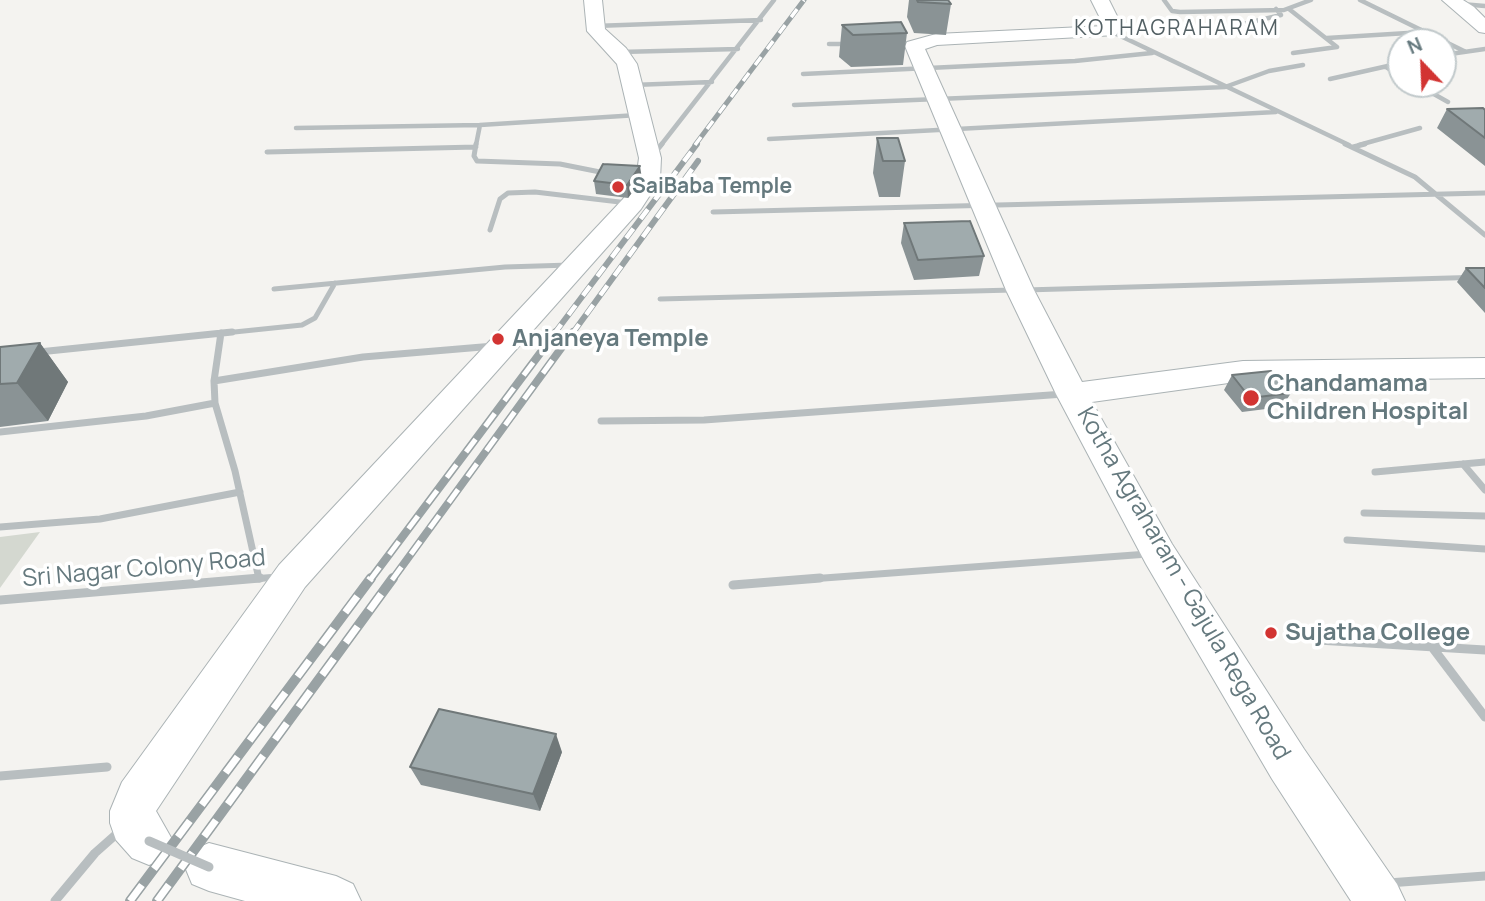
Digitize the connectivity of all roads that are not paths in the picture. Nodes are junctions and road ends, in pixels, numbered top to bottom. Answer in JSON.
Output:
{"nodes":[{"id":1,"x":774,"y":0,"type":"edge"},
{"id":2,"x":1100,"y":0,"type":"edge"},
{"id":3,"x":1164,"y":0,"type":"edge"},
{"id":4,"x":1311,"y":0,"type":"edge"},
{"id":5,"x":1360,"y":0,"type":"edge"},
{"id":6,"x":1454,"y":2,"type":"edge"},
{"id":7,"x":1485,"y":6,"type":"edge"},
{"id":8,"x":1276,"y":9,"type":"junction"},
{"id":9,"x":1289,"y":9,"type":"junction"},
{"id":10,"x":594,"y":13,"type":"edge"},
{"id":11,"x":761,"y":20,"type":"junction"},
{"id":12,"x":1235,"y":26,"type":"dead end"},
{"id":13,"x":1417,"y":28,"type":"edge"},
{"id":14,"x":1485,"y":28,"type":"edge"},
{"id":15,"x":1110,"y":31,"type":"junction"},
{"id":16,"x":1387,"y":34,"type":"edge"},
{"id":17,"x":1327,"y":38,"type":"junction"},
{"id":18,"x":829,"y":44,"type":"dead end"},
{"id":19,"x":853,"y":44,"type":"edge"},
{"id":20,"x":1457,"y":48,"type":"edge"},
{"id":21,"x":1485,"y":48,"type":"edge"},
{"id":22,"x":738,"y":49,"type":"junction"},
{"id":23,"x":1464,"y":51,"type":"junction"},
{"id":24,"x":619,"y":52,"type":"junction"},
{"id":25,"x":916,"y":52,"type":"junction"},
{"id":26,"x":1153,"y":52,"type":"junction"},
{"id":27,"x":1293,"y":52,"type":"dead end"},
{"id":28,"x":1457,"y":52,"type":"edge"},
{"id":29,"x":1303,"y":65,"type":"dead end"},
{"id":30,"x":1385,"y":67,"type":"edge"},
{"id":31,"x":803,"y":74,"type":"dead end"},
{"id":32,"x":1329,"y":79,"type":"dead end"},
{"id":33,"x":712,"y":82,"type":"junction"},
{"id":34,"x":1225,"y":87,"type":"junction"},
{"id":35,"x":1441,"y":98,"type":"edge"},
{"id":36,"x":936,"y":99,"type":"junction"},
{"id":37,"x":636,"y":100,"type":"junction"},
{"id":38,"x":1448,"y":102,"type":"dead end"},
{"id":39,"x":794,"y":105,"type":"dead end"},
{"id":40,"x":1276,"y":112,"type":"junction"},
{"id":41,"x":480,"y":125,"type":"junction"},
{"id":42,"x":296,"y":128,"type":"dead end"},
{"id":43,"x":1419,"y":128,"type":"dead end"},
{"id":44,"x":950,"y":130,"type":"junction"},
{"id":45,"x":769,"y":138,"type":"dead end"},
{"id":46,"x":475,"y":147,"type":"junction"},
{"id":47,"x":1353,"y":148,"type":"junction"},
{"id":48,"x":267,"y":152,"type":"dead end"},
{"id":49,"x":616,"y":174,"type":"edge"},
{"id":50,"x":643,"y":178,"type":"junction"},
{"id":51,"x":1485,"y":193,"type":"edge"},
{"id":52,"x":1438,"y":194,"type":"junction"},
{"id":53,"x":982,"y":203,"type":"junction"},
{"id":54,"x":713,"y":212,"type":"dead end"},
{"id":55,"x":490,"y":230,"type":"dead end"},
{"id":56,"x":1485,"y":235,"type":"edge"},
{"id":57,"x":575,"y":265,"type":"junction"},
{"id":58,"x":1485,"y":277,"type":"edge"},
{"id":59,"x":335,"y":283,"type":"junction"},
{"id":60,"x":274,"y":289,"type":"dead end"},
{"id":61,"x":1020,"y":290,"type":"junction"},
{"id":62,"x":660,"y":299,"type":"dead end"},
{"id":63,"x":221,"y":333,"type":"junction"},
{"id":64,"x":503,"y":346,"type":"junction"},
{"id":65,"x":28,"y":353,"type":"edge"},
{"id":66,"x":1485,"y":368,"type":"edge"},
{"id":67,"x":214,"y":381,"type":"junction"},
{"id":68,"x":1072,"y":394,"type":"junction"},
{"id":69,"x":215,"y":403,"type":"junction"},
{"id":70,"x":601,"y":421,"type":"dead end"},
{"id":71,"x":0,"y":432,"type":"edge"},
{"id":72,"x":1485,"y":462,"type":"edge"},
{"id":73,"x":1463,"y":464,"type":"junction"},
{"id":74,"x":1375,"y":472,"type":"dead end"},
{"id":75,"x":1485,"y":490,"type":"edge"},
{"id":76,"x":240,"y":492,"type":"junction"},
{"id":77,"x":1364,"y":513,"type":"dead end"},
{"id":78,"x":1485,"y":516,"type":"edge"},
{"id":79,"x":0,"y":527,"type":"edge"},
{"id":80,"x":1347,"y":540,"type":"dead end"},
{"id":81,"x":1485,"y":549,"type":"edge"},
{"id":82,"x":1159,"y":554,"type":"junction"},
{"id":83,"x":292,"y":576,"type":"junction"},
{"id":84,"x":259,"y":579,"type":"junction"},
{"id":85,"x":733,"y":585,"type":"dead end"},
{"id":86,"x":0,"y":600,"type":"edge"},
{"id":87,"x":1318,"y":640,"type":"dead end"},
{"id":88,"x":1432,"y":647,"type":"junction"},
{"id":89,"x":1485,"y":650,"type":"edge"},
{"id":90,"x":1485,"y":717,"type":"edge"},
{"id":91,"x":107,"y":767,"type":"dead end"},
{"id":92,"x":0,"y":776,"type":"edge"},
{"id":93,"x":141,"y":832,"type":"junction"},
{"id":94,"x":209,"y":867,"type":"joint"},
{"id":95,"x":1485,"y":876,"type":"edge"},
{"id":96,"x":1374,"y":893,"type":"edge"},
{"id":97,"x":55,"y":901,"type":"edge"},
{"id":98,"x":336,"y":901,"type":"edge"}],
"edges":[{"from":1,"to":11,"type":"street"},
{"from":2,"to":15,"type":"street"},
{"from":3,"to":8,"type":"street"},
{"from":4,"to":9,"type":"street"},
{"from":5,"to":13,"type":"street"},
{"from":6,"to":7,"type":"street"},
{"from":6,"to":14,"type":"street"},
{"from":8,"to":9,"type":"street"},
{"from":8,"to":12,"type":"street"},
{"from":9,"to":17,"type":"street"},
{"from":10,"to":11,"type":"street"},
{"from":10,"to":24,"type":"street"},
{"from":11,"to":22,"type":"street"},
{"from":15,"to":25,"type":"street"},
{"from":15,"to":26,"type":"street"},
{"from":16,"to":17,"type":"street"},
{"from":17,"to":27,"type":"street"},
{"from":18,"to":19,"type":"street"},
{"from":20,"to":23,"type":"street"},
{"from":21,"to":23,"type":"street"},
{"from":22,"to":24,"type":"street"},
{"from":22,"to":33,"type":"street"},
{"from":23,"to":28,"type":"street"},
{"from":24,"to":37,"type":"street"},
{"from":25,"to":26,"type":"street"},
{"from":25,"to":31,"type":"street"},
{"from":25,"to":36,"type":"street","name":"Kotha Agraharam - Gajula Rega Road"},
{"from":26,"to":34,"type":"street"},
{"from":29,"to":34,"type":"street"},
{"from":30,"to":32,"type":"street"},
{"from":33,"to":37,"type":"street"},
{"from":33,"to":50,"type":"street"},
{"from":34,"to":36,"type":"street"},
{"from":34,"to":40,"type":"street"},
{"from":35,"to":38,"type":"street"},
{"from":36,"to":39,"type":"street"},
{"from":36,"to":44,"type":"street","name":"Kotha Agraharam - Gajula Rega Road"},
{"from":37,"to":41,"type":"street"},
{"from":37,"to":50,"type":"street"},
{"from":40,"to":44,"type":"street"},
{"from":40,"to":47,"type":"street"},
{"from":41,"to":42,"type":"street"},
{"from":41,"to":46,"type":"street"},
{"from":43,"to":47,"type":"street"},
{"from":44,"to":45,"type":"street"},
{"from":44,"to":53,"type":"street","name":"Kotha Agraharam - Gajula Rega Road"},
{"from":46,"to":48,"type":"street"},
{"from":46,"to":49,"type":"street"},
{"from":47,"to":52,"type":"street"},
{"from":50,"to":55,"type":"street"},
{"from":50,"to":57,"type":"street"},
{"from":51,"to":52,"type":"street"},
{"from":52,"to":53,"type":"street"},
{"from":52,"to":56,"type":"street"},
{"from":53,"to":54,"type":"street"},
{"from":53,"to":61,"type":"street","name":"Kotha Agraharam - Gajula Rega Road"},
{"from":57,"to":59,"type":"street"},
{"from":57,"to":64,"type":"street"},
{"from":58,"to":61,"type":"street"},
{"from":59,"to":60,"type":"street"},
{"from":59,"to":63,"type":"street"},
{"from":61,"to":62,"type":"street"},
{"from":61,"to":68,"type":"street","name":"Kotha Agraharam - Gajula Rega Road"},
{"from":63,"to":65,"type":"street"},
{"from":63,"to":67,"type":"street"},
{"from":64,"to":67,"type":"street"},
{"from":64,"to":83,"type":"street"},
{"from":66,"to":68,"type":"street"},
{"from":67,"to":69,"type":"street"},
{"from":68,"to":70,"type":"street"},
{"from":68,"to":82,"type":"street","name":"Kotha Agraharam - Gajula Rega Road"},
{"from":69,"to":71,"type":"street"},
{"from":69,"to":76,"type":"street"},
{"from":72,"to":73,"type":"street"},
{"from":73,"to":74,"type":"street"},
{"from":73,"to":75,"type":"street"},
{"from":76,"to":79,"type":"street"},
{"from":76,"to":84,"type":"street"},
{"from":77,"to":78,"type":"street"},
{"from":80,"to":81,"type":"street"},
{"from":82,"to":85,"type":"street"},
{"from":82,"to":96,"type":"street","name":"Kotha Agraharam - Gajula Rega Road"},
{"from":83,"to":84,"type":"street","name":"Sri Nagar Colony Road"},
{"from":83,"to":93,"type":"street"},
{"from":84,"to":86,"type":"street","name":"Sri Nagar Colony Road"},
{"from":87,"to":88,"type":"street"},
{"from":88,"to":89,"type":"street"},
{"from":88,"to":90,"type":"street"},
{"from":91,"to":92,"type":"street"},
{"from":93,"to":94,"type":"street","bridge":true},
{"from":93,"to":97,"type":"street"},
{"from":94,"to":98,"type":"street"},
{"from":95,"to":96,"type":"street"}]}
